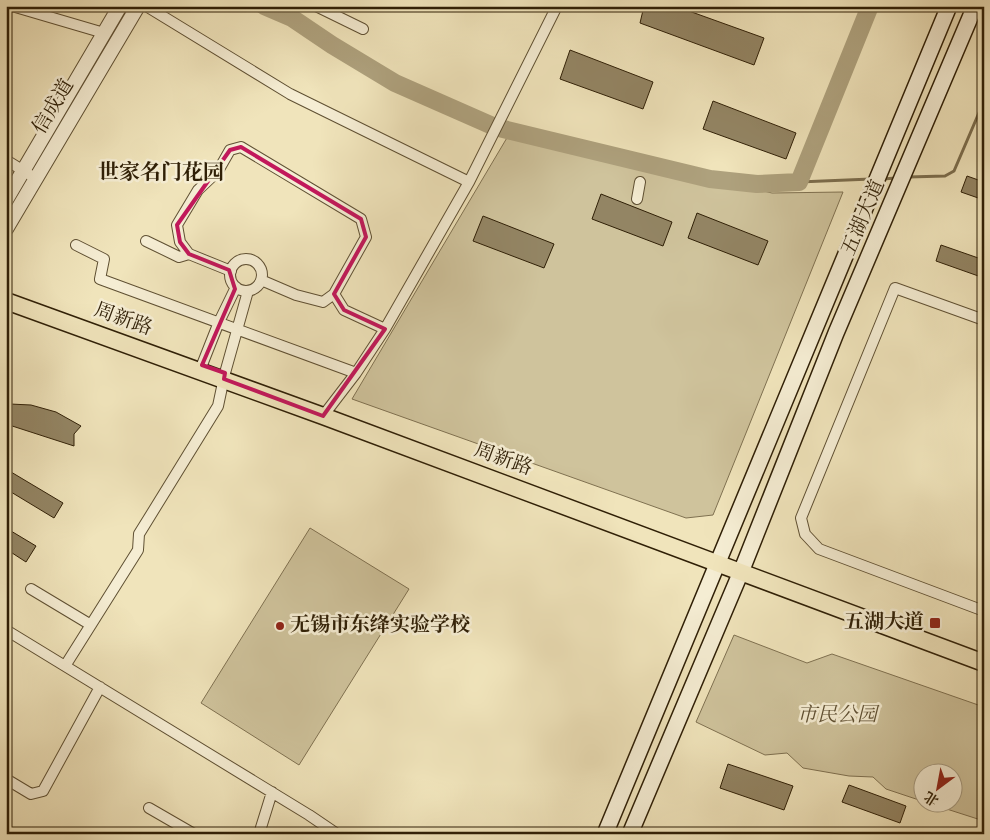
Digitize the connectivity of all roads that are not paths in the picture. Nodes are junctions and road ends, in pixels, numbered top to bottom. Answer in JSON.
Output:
{"nodes":[{"id":1,"x":12,"y":6,"type":"edge"},
{"id":2,"x":120,"y":6,"type":"edge"},
{"id":3,"x":138,"y":6,"type":"edge"},
{"id":4,"x":146,"y":6,"type":"edge"},
{"id":5,"x":316,"y":6,"type":"edge"},
{"id":6,"x":557,"y":6,"type":"edge"},
{"id":7,"x":948,"y":6,"type":"edge"},
{"id":8,"x":975,"y":6,"type":"edge"},
{"id":9,"x":363,"y":29,"type":"dead end"},
{"id":10,"x":104,"y":33,"type":"junction"},
{"id":11,"x":6,"y":160,"type":"edge"},
{"id":12,"x":30,"y":174,"type":"junction"},
{"id":13,"x":469,"y":182,"type":"junction"},
{"id":14,"x":640,"y":182,"type":"dead end"},
{"id":15,"x":637,"y":199,"type":"dead end"},
{"id":16,"x":6,"y":200,"type":"edge"},
{"id":17,"x":6,"y":229,"type":"edge"},
{"id":18,"x":146,"y":241,"type":"dead end"},
{"id":19,"x":76,"y":245,"type":"dead end"},
{"id":20,"x":189,"y":254,"type":"junction"},
{"id":21,"x":230,"y":271,"type":"junction"},
{"id":22,"x":261,"y":280,"type":"junction"},
{"id":23,"x":236,"y":287,"type":"junction"},
{"id":24,"x":248,"y":291,"type":"junction"},
{"id":25,"x":334,"y":294,"type":"junction"},
{"id":26,"x":6,"y":296,"type":"edge"},
{"id":27,"x":6,"y":301,"type":"edge"},
{"id":28,"x":984,"y":320,"type":"edge"},
{"id":29,"x":219,"y":322,"type":"junction"},
{"id":30,"x":238,"y":329,"type":"junction"},
{"id":31,"x":385,"y":329,"type":"junction"},
{"id":32,"x":201,"y":368,"type":"junction"},
{"id":33,"x":356,"y":373,"type":"junction"},
{"id":34,"x":224,"y":376,"type":"junction"},
{"id":35,"x":325,"y":414,"type":"junction"},
{"id":36,"x":719,"y":561,"type":"junction"},
{"id":37,"x":742,"y":570,"type":"junction"},
{"id":38,"x":30,"y":589,"type":"dead end"},
{"id":39,"x":984,"y":611,"type":"edge"},
{"id":40,"x":91,"y":625,"type":"junction"},
{"id":41,"x":6,"y":630,"type":"edge"},
{"id":42,"x":984,"y":657,"type":"edge"},
{"id":43,"x":984,"y":663,"type":"edge"},
{"id":44,"x":66,"y":666,"type":"junction"},
{"id":45,"x":100,"y":687,"type":"junction"},
{"id":46,"x":6,"y":779,"type":"edge"},
{"id":47,"x":272,"y":792,"type":"junction"},
{"id":48,"x":148,"y":808,"type":"dead end"},
{"id":49,"x":194,"y":834,"type":"edge"},
{"id":50,"x":259,"y":834,"type":"edge"},
{"id":51,"x":337,"y":834,"type":"edge"},
{"id":52,"x":605,"y":834,"type":"edge"},
{"id":53,"x":630,"y":834,"type":"edge"}],
"edges":[{"from":1,"to":10,"type":"street"},
{"from":2,"to":10,"type":"street","name":"信成道"},
{"from":3,"to":12,"type":"street","name":"信成道"},
{"from":4,"to":13,"type":"street"},
{"from":5,"to":9,"type":"street"},
{"from":6,"to":13,"type":"street"},
{"from":7,"to":36,"type":"main road","name":"五湖大道"},
{"from":8,"to":37,"type":"main road","name":"五湖大道"},
{"from":10,"to":12,"type":"street","name":"信成道"},
{"from":11,"to":12,"type":"street"},
{"from":12,"to":16,"type":"street","name":"信成道"},
{"from":12,"to":17,"type":"street","name":"信成道"},
{"from":13,"to":31,"type":"street"},
{"from":14,"to":15,"type":"street"},
{"from":18,"to":20,"type":"street"},
{"from":19,"to":29,"type":"street"},
{"from":20,"to":21,"type":"street"},
{"from":20,"to":25,"type":"street"},
{"from":21,"to":22,"type":"street"},
{"from":21,"to":23,"type":"street"},
{"from":22,"to":24,"type":"street"},
{"from":22,"to":25,"type":"street"},
{"from":23,"to":24,"type":"street"},
{"from":23,"to":29,"type":"street"},
{"from":24,"to":30,"type":"street"},
{"from":25,"to":31,"type":"street"},
{"from":26,"to":32,"type":"main road","name":"周新路"},
{"from":27,"to":32,"type":"main road","name":"周新路"},
{"from":28,"to":39,"type":"street"},
{"from":29,"to":30,"type":"street"},
{"from":29,"to":32,"type":"street"},
{"from":30,"to":33,"type":"street"},
{"from":30,"to":34,"type":"street"},
{"from":31,"to":33,"type":"street"},
{"from":32,"to":34,"type":"main road","name":"周新路"},
{"from":33,"to":35,"type":"street"},
{"from":34,"to":35,"type":"main road","name":"周新路"},
{"from":34,"to":40,"type":"street"},
{"from":35,"to":36,"type":"main road","name":"周新路"},
{"from":36,"to":37,"type":"main road","name":"周新路"},
{"from":36,"to":52,"type":"main road","name":"五湖大道"},
{"from":37,"to":42,"type":"main road","name":"周新路"},
{"from":37,"to":43,"type":"main road","name":"周新路"},
{"from":37,"to":53,"type":"main road","name":"五湖大道"},
{"from":38,"to":40,"type":"street"},
{"from":40,"to":44,"type":"street"},
{"from":41,"to":44,"type":"street"},
{"from":44,"to":45,"type":"street"},
{"from":45,"to":46,"type":"street"},
{"from":45,"to":47,"type":"street"},
{"from":47,"to":50,"type":"street"},
{"from":47,"to":51,"type":"street"},
{"from":48,"to":49,"type":"street"}]}
